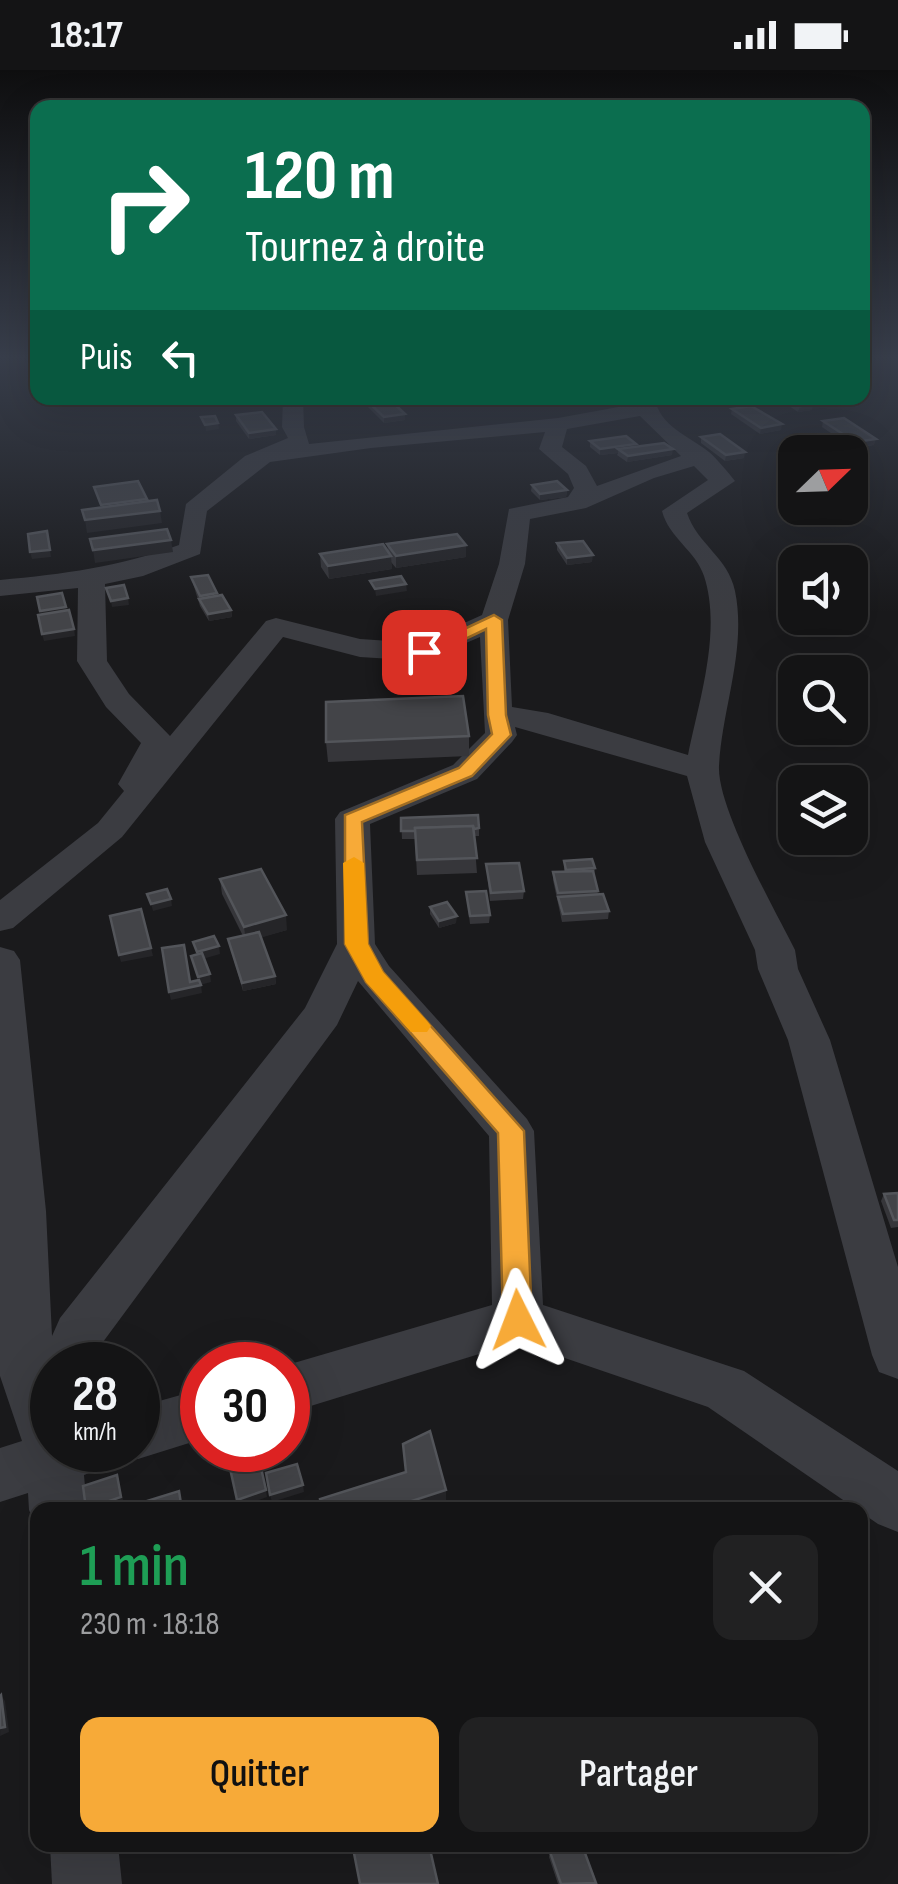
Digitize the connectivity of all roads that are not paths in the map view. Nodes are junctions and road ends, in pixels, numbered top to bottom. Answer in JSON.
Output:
{"nodes":[{"id":1,"x":296,"y":443,"type":"edge"},
{"id":2,"x":351,"y":443,"type":"edge"},
{"id":3,"x":552,"y":443,"type":"edge"},
{"id":4,"x":681,"y":443,"type":"edge"},
{"id":5,"x":700,"y":457,"type":"junction"},
{"id":6,"x":253,"y":461,"type":"junction"},
{"id":7,"x":577,"y":502,"type":"junction"},
{"id":8,"x":91,"y":579,"type":"junction"},
{"id":9,"x":0,"y":588,"type":"edge"},
{"id":10,"x":494,"y":620,"type":"junction"},
{"id":11,"x":497,"y":715,"type":"junction"},
{"id":12,"x":702,"y":770,"type":"junction"},
{"id":13,"x":110,"y":830,"type":"junction"},
{"id":14,"x":0,"y":918,"type":"edge"},
{"id":15,"x":356,"y":944,"type":"junction"},
{"id":16,"x":0,"y":960,"type":"edge"},
{"id":17,"x":518,"y":1320,"type":"junction"},
{"id":18,"x":76,"y":1342,"type":"edge"},
{"id":19,"x":898,"y":1355,"type":"edge"},
{"id":20,"x":310,"y":1381,"type":"edge"},
{"id":21,"x":30,"y":1384,"type":"edge"},
{"id":22,"x":30,"y":1471,"type":"edge"},
{"id":23,"x":0,"y":1475,"type":"edge"},
{"id":24,"x":898,"y":1504,"type":"edge"},
{"id":25,"x":84,"y":1852,"type":"edge"},
{"id":26,"x":86,"y":1884,"type":"edge"}],
"edges":[{"from":1,"to":6,"type":"street"},
{"from":2,"to":6,"type":"street"},
{"from":3,"to":7,"type":"street"},
{"from":4,"to":5,"type":"street"},
{"from":5,"to":7,"type":"street"},
{"from":5,"to":12,"type":"street"},
{"from":6,"to":8,"type":"street"},
{"from":7,"to":10,"type":"street"},
{"from":8,"to":9,"type":"street"},
{"from":8,"to":13,"type":"street"},
{"from":10,"to":11,"type":"street"},
{"from":10,"to":13,"type":"street"},
{"from":11,"to":12,"type":"street"},
{"from":11,"to":15,"type":"street"},
{"from":12,"to":19,"type":"street"},
{"from":13,"to":14,"type":"street"},
{"from":15,"to":17,"type":"street"},
{"from":15,"to":18,"type":"street"},
{"from":16,"to":21,"type":"street"},
{"from":17,"to":20,"type":"street"},
{"from":17,"to":24,"type":"street"},
{"from":22,"to":23,"type":"street"},
{"from":25,"to":26,"type":"street"}]}
